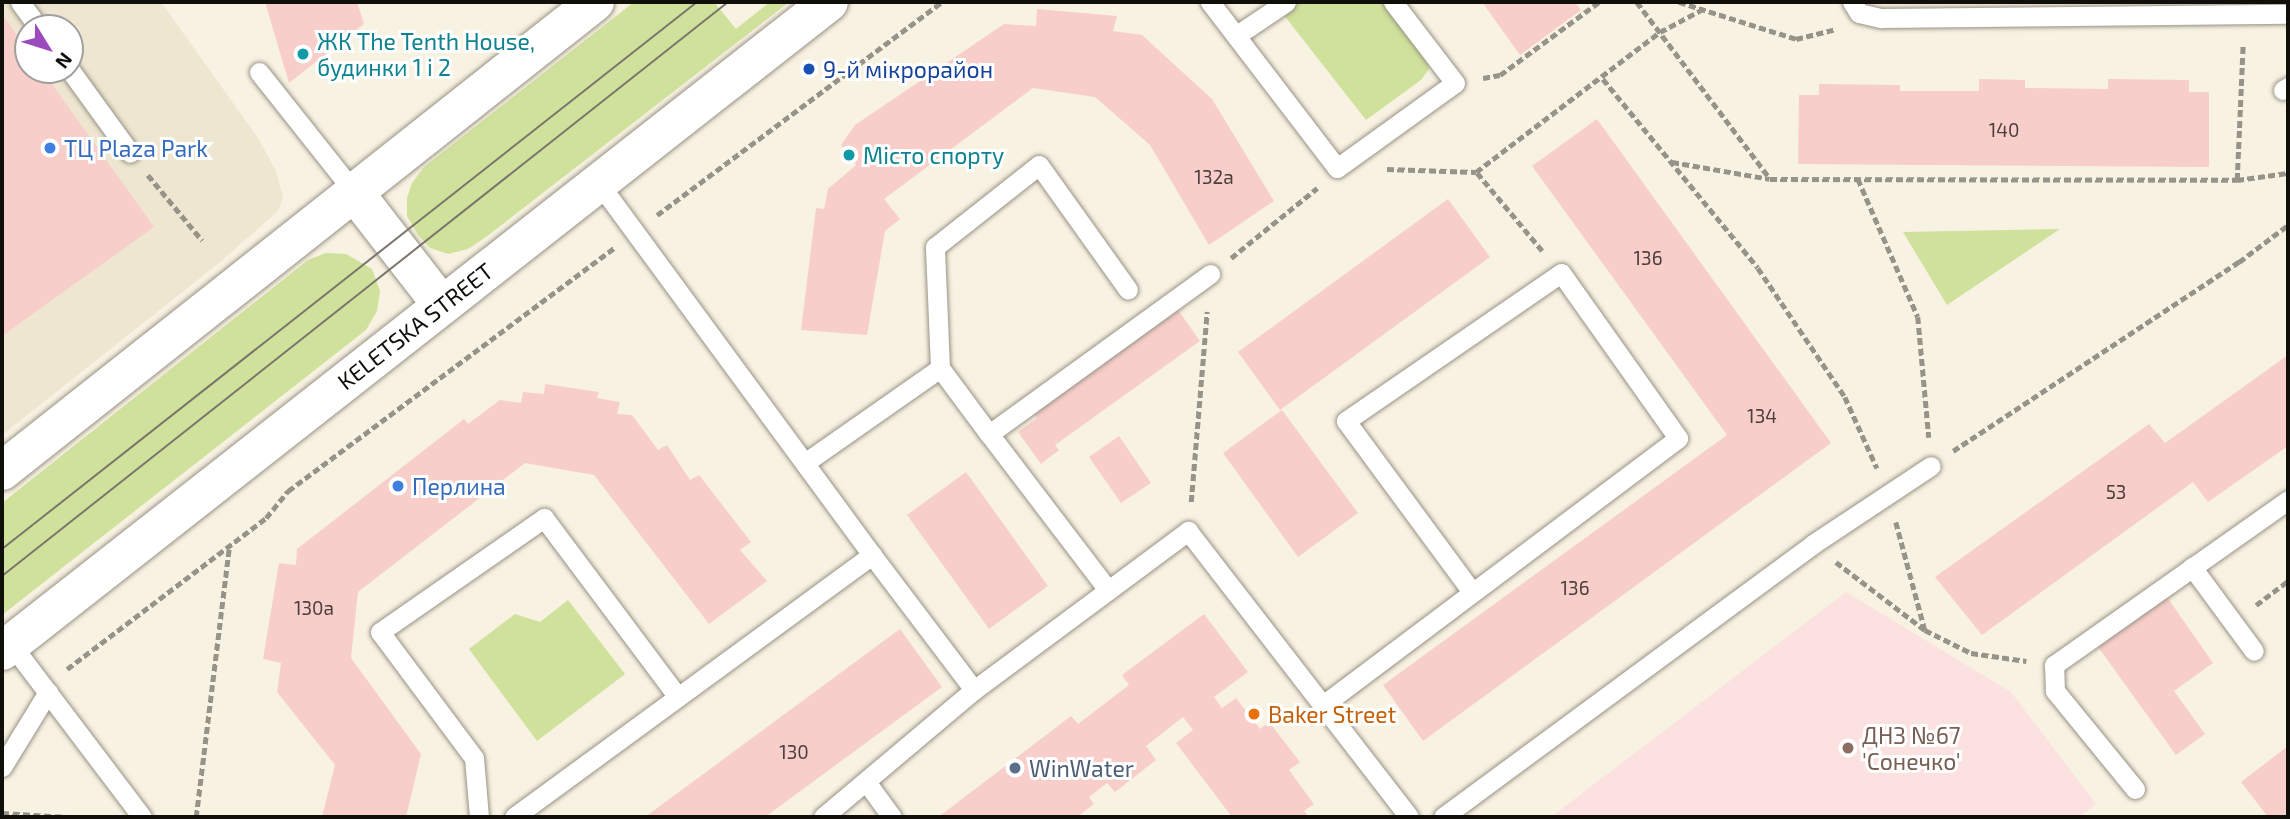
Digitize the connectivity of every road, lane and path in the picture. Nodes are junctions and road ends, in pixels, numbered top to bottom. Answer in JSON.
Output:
{"nodes":[{"id":1,"x":595,"y":2,"type":"edge"},
{"id":2,"x":829,"y":2,"type":"edge"},
{"id":3,"x":942,"y":2,"type":"edge"},
{"id":4,"x":1210,"y":2,"type":"edge"},
{"id":5,"x":1286,"y":2,"type":"edge"},
{"id":6,"x":1393,"y":2,"type":"edge"},
{"id":7,"x":1600,"y":2,"type":"edge"},
{"id":8,"x":1637,"y":2,"type":"edge"},
{"id":9,"x":1679,"y":2,"type":"edge"},
{"id":10,"x":1852,"y":2,"type":"edge"},
{"id":11,"x":2227,"y":2,"type":"edge"},
{"id":12,"x":1703,"y":9,"type":"junction"},
{"id":13,"x":2288,"y":14,"type":"edge"},
{"id":14,"x":2244,"y":15,"type":"junction"},
{"id":15,"x":1881,"y":18,"type":"junction"},
{"id":16,"x":1660,"y":32,"type":"junction"},
{"id":17,"x":1237,"y":35,"type":"junction"},
{"id":18,"x":259,"y":72,"type":"dead end"},
{"id":19,"x":1603,"y":79,"type":"junction"},
{"id":20,"x":1455,"y":83,"type":"junction"},
{"id":21,"x":80,"y":84,"type":"edge"},
{"id":22,"x":130,"y":153,"type":"joint"},
{"id":23,"x":1672,"y":162,"type":"junction"},
{"id":24,"x":1337,"y":168,"type":"junction"},
{"id":25,"x":1476,"y":172,"type":"junction"},
{"id":26,"x":2288,"y":173,"type":"edge"},
{"id":27,"x":1770,"y":179,"type":"junction"},
{"id":28,"x":1858,"y":179,"type":"junction"},
{"id":29,"x":2237,"y":180,"type":"junction"},
{"id":30,"x":598,"y":182,"type":"junction"},
{"id":31,"x":354,"y":192,"type":"junction"},
{"id":32,"x":2288,"y":225,"type":"edge"},
{"id":33,"x":635,"y":232,"type":"junction"},
{"id":34,"x":202,"y":240,"type":"dead end"},
{"id":35,"x":1560,"y":273,"type":"junction"},
{"id":36,"x":1210,"y":274,"type":"junction"},
{"id":37,"x":1128,"y":290,"type":"dead end"},
{"id":38,"x":441,"y":304,"type":"junction"},
{"id":39,"x":940,"y":368,"type":"junction"},
{"id":40,"x":989,"y":434,"type":"junction"},
{"id":41,"x":806,"y":462,"type":"junction"},
{"id":42,"x":1931,"y":466,"type":"junction"},
{"id":43,"x":2,"y":471,"type":"edge"},
{"id":44,"x":1889,"y":494,"type":"junction"},
{"id":45,"x":2288,"y":500,"type":"edge"},
{"id":46,"x":1188,"y":531,"type":"junction"},
{"id":47,"x":1813,"y":544,"type":"junction"},
{"id":48,"x":229,"y":547,"type":"junction"},
{"id":49,"x":872,"y":555,"type":"junction"},
{"id":50,"x":2192,"y":567,"type":"junction"},
{"id":51,"x":2288,"y":581,"type":"edge"},
{"id":52,"x":1108,"y":590,"type":"junction"},
{"id":53,"x":1472,"y":592,"type":"junction"},
{"id":54,"x":2232,"y":622,"type":"junction"},
{"id":55,"x":1925,"y":631,"type":"junction"},
{"id":56,"x":7,"y":648,"type":"edge"},
{"id":57,"x":2254,"y":651,"type":"dead end"},
{"id":58,"x":2054,"y":665,"type":"junction"},
{"id":59,"x":46,"y":689,"type":"junction"},
{"id":60,"x":974,"y":690,"type":"junction"},
{"id":61,"x":677,"y":696,"type":"junction"},
{"id":62,"x":1322,"y":705,"type":"junction"},
{"id":63,"x":2,"y":767,"type":"edge"},
{"id":64,"x":867,"y":783,"type":"junction"},
{"id":65,"x":2135,"y":789,"type":"dead end"},
{"id":66,"x":2,"y":813,"type":"edge"},
{"id":67,"x":66,"y":817,"type":"edge"},
{"id":68,"x":142,"y":817,"type":"edge"},
{"id":69,"x":196,"y":817,"type":"edge"},
{"id":70,"x":479,"y":817,"type":"edge"},
{"id":71,"x":514,"y":817,"type":"edge"},
{"id":72,"x":823,"y":817,"type":"edge"},
{"id":73,"x":892,"y":817,"type":"edge"},
{"id":74,"x":1409,"y":817,"type":"edge"},
{"id":75,"x":1443,"y":817,"type":"edge"}],
"edges":[{"from":1,"to":31,"type":"main road"},
{"from":2,"to":30,"type":"main road","name":"KELETSKA STREET"},
{"from":3,"to":33,"type":"path"},
{"from":4,"to":17,"type":"lane"},
{"from":5,"to":17,"type":"lane"},
{"from":6,"to":20,"type":"lane"},
{"from":7,"to":20,"type":"path"},
{"from":8,"to":16,"type":"path"},
{"from":9,"to":12,"type":"path"},
{"from":10,"to":15,"type":"lane"},
{"from":11,"to":14,"type":"lane"},
{"from":12,"to":15,"type":"path"},
{"from":12,"to":16,"type":"path"},
{"from":13,"to":14,"type":"lane"},
{"from":14,"to":15,"type":"lane"},
{"from":14,"to":29,"type":"path"},
{"from":16,"to":19,"type":"path"},
{"from":16,"to":27,"type":"path"},
{"from":17,"to":24,"type":"lane"},
{"from":18,"to":31,"type":"lane"},
{"from":19,"to":23,"type":"path"},
{"from":19,"to":25,"type":"path"},
{"from":20,"to":24,"type":"lane"},
{"from":21,"to":22,"type":"lane"},
{"from":22,"to":34,"type":"path"},
{"from":23,"to":27,"type":"path"},
{"from":23,"to":44,"type":"path"},
{"from":24,"to":25,"type":"path"},
{"from":24,"to":36,"type":"path"},
{"from":25,"to":35,"type":"path"},
{"from":26,"to":29,"type":"path"},
{"from":27,"to":28,"type":"path"},
{"from":28,"to":29,"type":"path"},
{"from":28,"to":42,"type":"path"},
{"from":30,"to":33,"type":"lane"},
{"from":30,"to":38,"type":"main road","name":"KELETSKA STREET"},
{"from":31,"to":38,"type":"main road"},
{"from":31,"to":43,"type":"main road"},
{"from":32,"to":42,"type":"path"},
{"from":33,"to":41,"type":"lane"},
{"from":33,"to":48,"type":"path"},
{"from":35,"to":53,"type":"lane"},
{"from":35,"to":53,"type":"lane"},
{"from":36,"to":40,"type":"lane"},
{"from":36,"to":46,"type":"path"},
{"from":37,"to":39,"type":"lane"},
{"from":38,"to":56,"type":"main road","name":"KELETSKA STREET"},
{"from":39,"to":40,"type":"lane"},
{"from":39,"to":41,"type":"lane"},
{"from":40,"to":52,"type":"lane"},
{"from":41,"to":49,"type":"lane"},
{"from":42,"to":44,"type":"lane"},
{"from":44,"to":47,"type":"lane"},
{"from":44,"to":55,"type":"path"},
{"from":45,"to":50,"type":"lane"},
{"from":46,"to":52,"type":"lane"},
{"from":46,"to":62,"type":"lane"},
{"from":47,"to":55,"type":"path"},
{"from":47,"to":75,"type":"lane"},
{"from":48,"to":59,"type":"path"},
{"from":48,"to":69,"type":"path"},
{"from":49,"to":60,"type":"lane"},
{"from":49,"to":61,"type":"lane"},
{"from":50,"to":54,"type":"lane"},
{"from":50,"to":58,"type":"lane"},
{"from":51,"to":54,"type":"path"},
{"from":52,"to":60,"type":"lane"},
{"from":53,"to":62,"type":"lane"},
{"from":54,"to":57,"type":"lane"},
{"from":55,"to":58,"type":"path"},
{"from":56,"to":59,"type":"lane"},
{"from":58,"to":65,"type":"lane"},
{"from":59,"to":63,"type":"lane"},
{"from":59,"to":68,"type":"lane"},
{"from":60,"to":64,"type":"lane"},
{"from":61,"to":70,"type":"lane"},
{"from":61,"to":71,"type":"lane"},
{"from":62,"to":74,"type":"lane"},
{"from":64,"to":72,"type":"lane"},
{"from":64,"to":73,"type":"lane"},
{"from":66,"to":67,"type":"path"}]}
